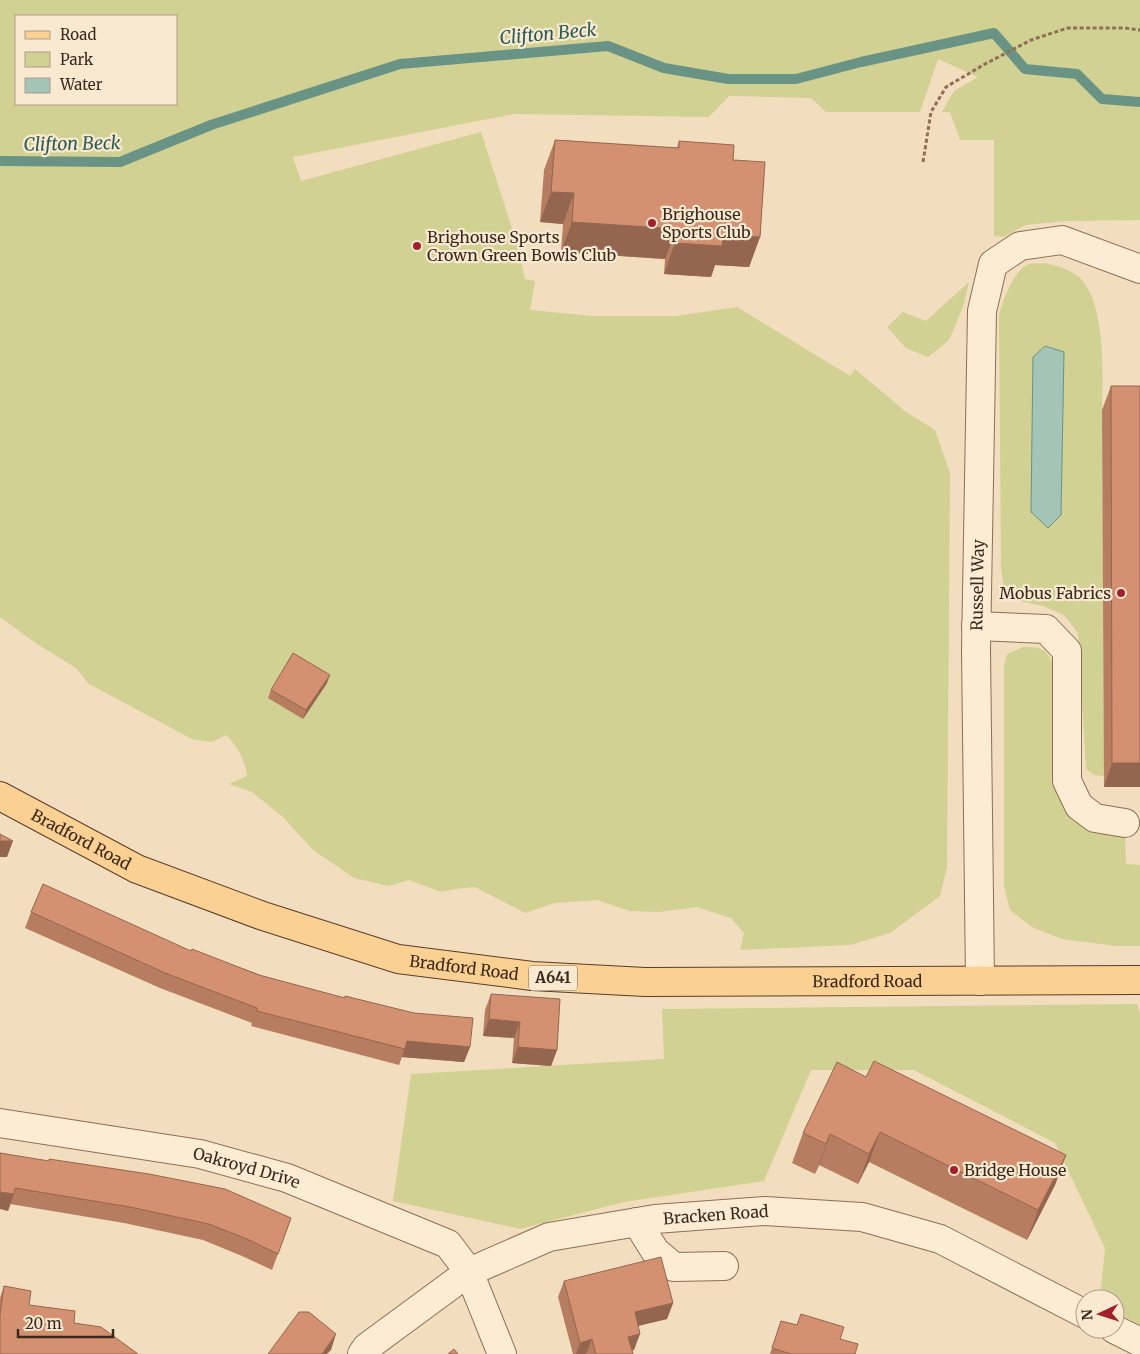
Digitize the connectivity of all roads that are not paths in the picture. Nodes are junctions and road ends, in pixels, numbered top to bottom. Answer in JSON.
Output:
{"nodes":[{"id":1,"x":1140,"y":269,"type":"edge"},
{"id":2,"x":976,"y":626,"type":"junction"},
{"id":3,"x":0,"y":796,"type":"edge"},
{"id":4,"x":1125,"y":823,"type":"dead end"},
{"id":5,"x":980,"y":980,"type":"junction"},
{"id":6,"x":1140,"y":980,"type":"edge"},
{"id":7,"x":0,"y":1123,"type":"edge"},
{"id":8,"x":637,"y":1222,"type":"junction"},
{"id":9,"x":724,"y":1266,"type":"dead end"},
{"id":10,"x":469,"y":1272,"type":"junction"},
{"id":11,"x":1075,"y":1309,"type":"edge"},
{"id":12,"x":1125,"y":1334,"type":"edge"},
{"id":13,"x":1140,"y":1342,"type":"edge"},
{"id":14,"x":362,"y":1354,"type":"edge"},
{"id":15,"x":502,"y":1354,"type":"edge"}],
"edges":[{"from":1,"to":2,"type":"street","name":"Russell Way"},
{"from":2,"to":4,"type":"street"},
{"from":2,"to":5,"type":"street","name":"Russell Way"},
{"from":3,"to":5,"type":"main road","name":"Bradford Road","number":"A641"},
{"from":5,"to":6,"type":"main road","name":"Bradford Road","number":"A641"},
{"from":7,"to":10,"type":"street","name":"Oakroyd Drive"},
{"from":8,"to":9,"type":"street"},
{"from":8,"to":10,"type":"street","name":"Bracken Road"},
{"from":8,"to":11,"type":"street","name":"Bracken Road"},
{"from":10,"to":14,"type":"street","name":"Bracken Road"},
{"from":10,"to":15,"type":"street","name":"Oakroyd Drive"},
{"from":12,"to":13,"type":"street"}]}
